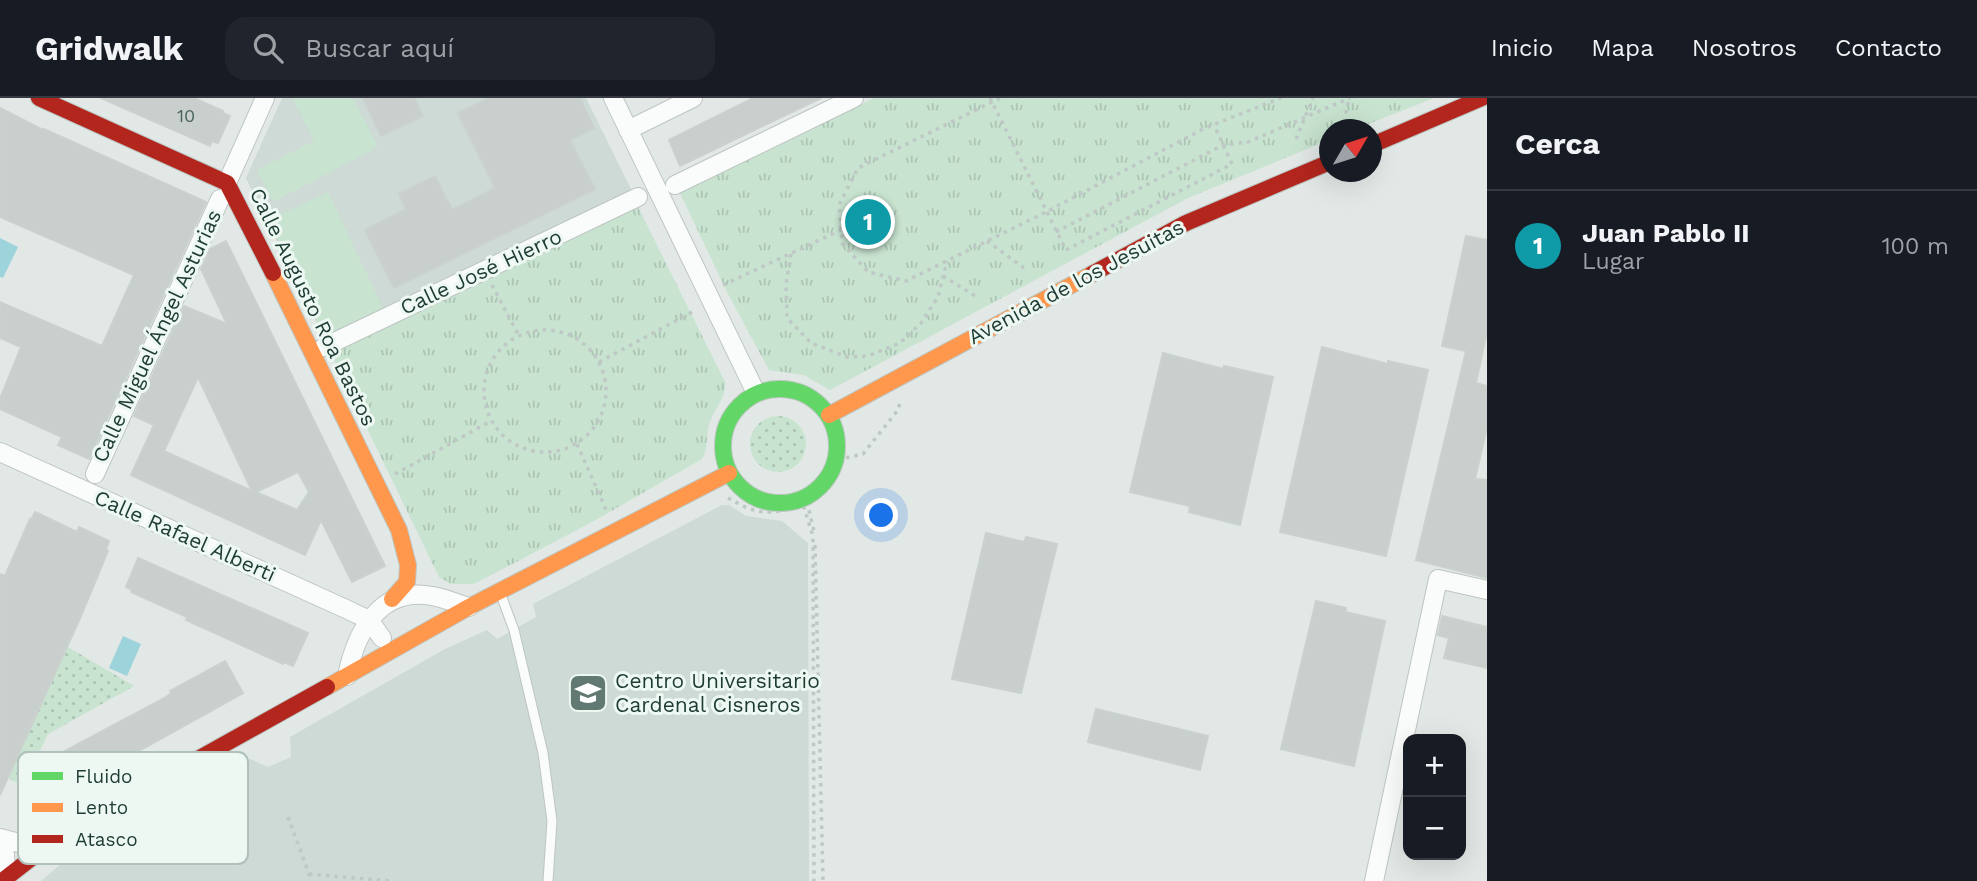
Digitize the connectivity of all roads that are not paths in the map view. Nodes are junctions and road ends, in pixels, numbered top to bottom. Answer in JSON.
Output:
{"nodes":[{"id":1,"x":39,"y":98,"type":"edge"},
{"id":2,"x":265,"y":98,"type":"edge"},
{"id":3,"x":613,"y":98,"type":"edge"},
{"id":4,"x":693,"y":98,"type":"edge"},
{"id":5,"x":854,"y":98,"type":"edge"},
{"id":6,"x":1482,"y":98,"type":"edge"},
{"id":7,"x":628,"y":130,"type":"junction"},
{"id":8,"x":1382,"y":140,"type":"edge"},
{"id":9,"x":1319,"y":166,"type":"edge"},
{"id":10,"x":675,"y":185,"type":"dead end"},
{"id":11,"x":224,"y":191,"type":"junction"},
{"id":12,"x":638,"y":197,"type":"dead end"},
{"id":13,"x":324,"y":347,"type":"dead end"},
{"id":14,"x":756,"y":393,"type":"junction"},
{"id":15,"x":829,"y":415,"type":"junction"},
{"id":16,"x":0,"y":452,"type":"edge"},
{"id":17,"x":729,"y":473,"type":"junction"},
{"id":18,"x":95,"y":474,"type":"dead end"},
{"id":19,"x":1487,"y":590,"type":"edge"},
{"id":20,"x":500,"y":592,"type":"junction"},
{"id":21,"x":469,"y":607,"type":"junction"},
{"id":22,"x":380,"y":609,"type":"junction"},
{"id":23,"x":385,"y":646,"type":"junction"},
{"id":24,"x":347,"y":676,"type":"junction"},
{"id":25,"x":210,"y":752,"type":"edge"},
{"id":26,"x":0,"y":838,"type":"edge"},
{"id":27,"x":18,"y":843,"type":"edge"},
{"id":28,"x":0,"y":844,"type":"edge"},
{"id":29,"x":24,"y":864,"type":"edge"},
{"id":30,"x":4,"y":879,"type":"edge"},
{"id":31,"x":548,"y":881,"type":"edge"},
{"id":32,"x":1374,"y":881,"type":"edge"}],
"edges":[{"from":1,"to":11,"type":"street","name":"Calle Augusto Roa Bastos"},
{"from":2,"to":11,"type":"street","name":"Calle Miguel Ángel Asturias"},
{"from":3,"to":7,"type":"street"},
{"from":4,"to":7,"type":"street"},
{"from":5,"to":10,"type":"street"},
{"from":6,"to":8,"type":"street"},
{"from":7,"to":14,"type":"street"},
{"from":9,"to":15,"type":"street","name":"Avenida de los Jesuitas"},
{"from":11,"to":18,"type":"street","name":"Calle Miguel Ángel Asturias"},
{"from":11,"to":22,"type":"street","name":"Calle Augusto Roa Bastos"},
{"from":12,"to":13,"type":"street","name":"Calle José Hierro"},
{"from":14,"to":15,"type":"street"},
{"from":14,"to":17,"type":"street"},
{"from":15,"to":17,"type":"street"},
{"from":16,"to":22,"type":"street","name":"Calle Rafael Alberti"},
{"from":17,"to":20,"type":"street"},
{"from":19,"to":32,"type":"street"},
{"from":20,"to":21,"type":"street"},
{"from":20,"to":31,"type":"lane"},
{"from":21,"to":22,"type":"street"},
{"from":21,"to":23,"type":"street"},
{"from":22,"to":23,"type":"street"},
{"from":22,"to":24,"type":"street"},
{"from":23,"to":24,"type":"street"},
{"from":24,"to":25,"type":"street"},
{"from":26,"to":27,"type":"street"},
{"from":28,"to":30,"type":"street"},
{"from":29,"to":30,"type":"street"}]}
